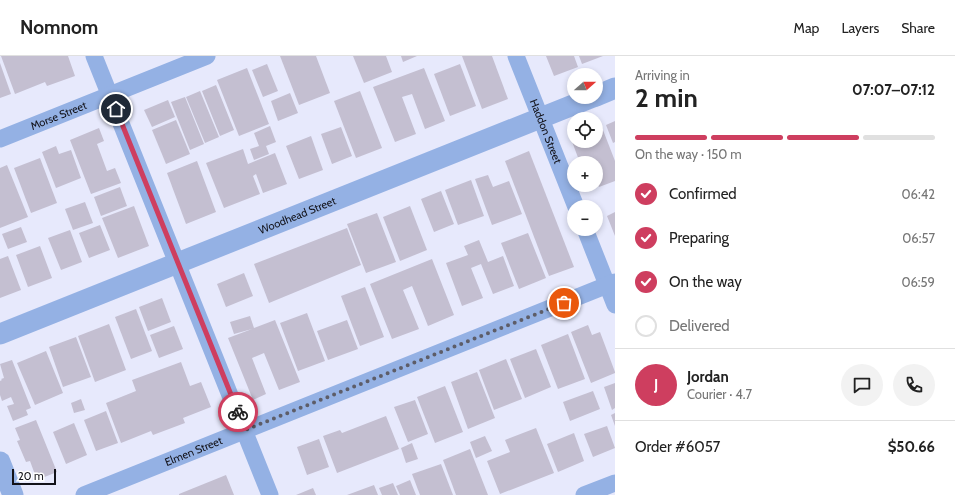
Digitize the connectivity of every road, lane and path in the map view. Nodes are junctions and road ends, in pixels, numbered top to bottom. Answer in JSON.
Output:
{"nodes":[{"id":1,"x":94,"y":56,"type":"edge"},
{"id":2,"x":207,"y":56,"type":"edge"},
{"id":3,"x":516,"y":56,"type":"edge"},
{"id":4,"x":615,"y":88,"type":"edge"},
{"id":5,"x":603,"y":93,"type":"edge"},
{"id":6,"x":110,"y":94,"type":"junction"},
{"id":7,"x":575,"y":104,"type":"edge"},
{"id":8,"x":541,"y":118,"type":"junction"},
{"id":9,"x":0,"y":139,"type":"edge"},
{"id":10,"x":573,"y":200,"type":"edge"},
{"id":11,"x":588,"y":236,"type":"edge"},
{"id":12,"x":178,"y":263,"type":"junction"},
{"id":13,"x":611,"y":284,"type":"edge"},
{"id":14,"x":615,"y":305,"type":"edge"},
{"id":15,"x":0,"y":334,"type":"edge"},
{"id":16,"x":245,"y":430,"type":"junction"},
{"id":17,"x":0,"y":462,"type":"edge"},
{"id":18,"x":615,"y":483,"type":"edge"},
{"id":19,"x":13,"y":495,"type":"edge"},
{"id":20,"x":84,"y":495,"type":"edge"},
{"id":21,"x":270,"y":495,"type":"edge"},
{"id":22,"x":584,"y":495,"type":"edge"}],
"edges":[{"from":1,"to":6,"type":"street"},
{"from":2,"to":6,"type":"street","name":"Morse Street"},
{"from":3,"to":8,"type":"street","name":"Haddon Street"},
{"from":4,"to":5,"type":"street","name":"Woodhead Street"},
{"from":6,"to":9,"type":"street","name":"Morse Street"},
{"from":6,"to":12,"type":"street"},
{"from":7,"to":8,"type":"street","name":"Woodhead Street"},
{"from":8,"to":10,"type":"street","name":"Haddon Street"},
{"from":8,"to":12,"type":"street","name":"Woodhead Street"},
{"from":11,"to":13,"type":"street"},
{"from":12,"to":15,"type":"street","name":"Woodhead Street"},
{"from":12,"to":16,"type":"street"},
{"from":13,"to":14,"type":"street"},
{"from":13,"to":16,"type":"street","name":"Elmen Street"},
{"from":16,"to":20,"type":"street","name":"Elmen Street"},
{"from":16,"to":21,"type":"street"},
{"from":17,"to":19,"type":"street"},
{"from":18,"to":22,"type":"street"}]}
